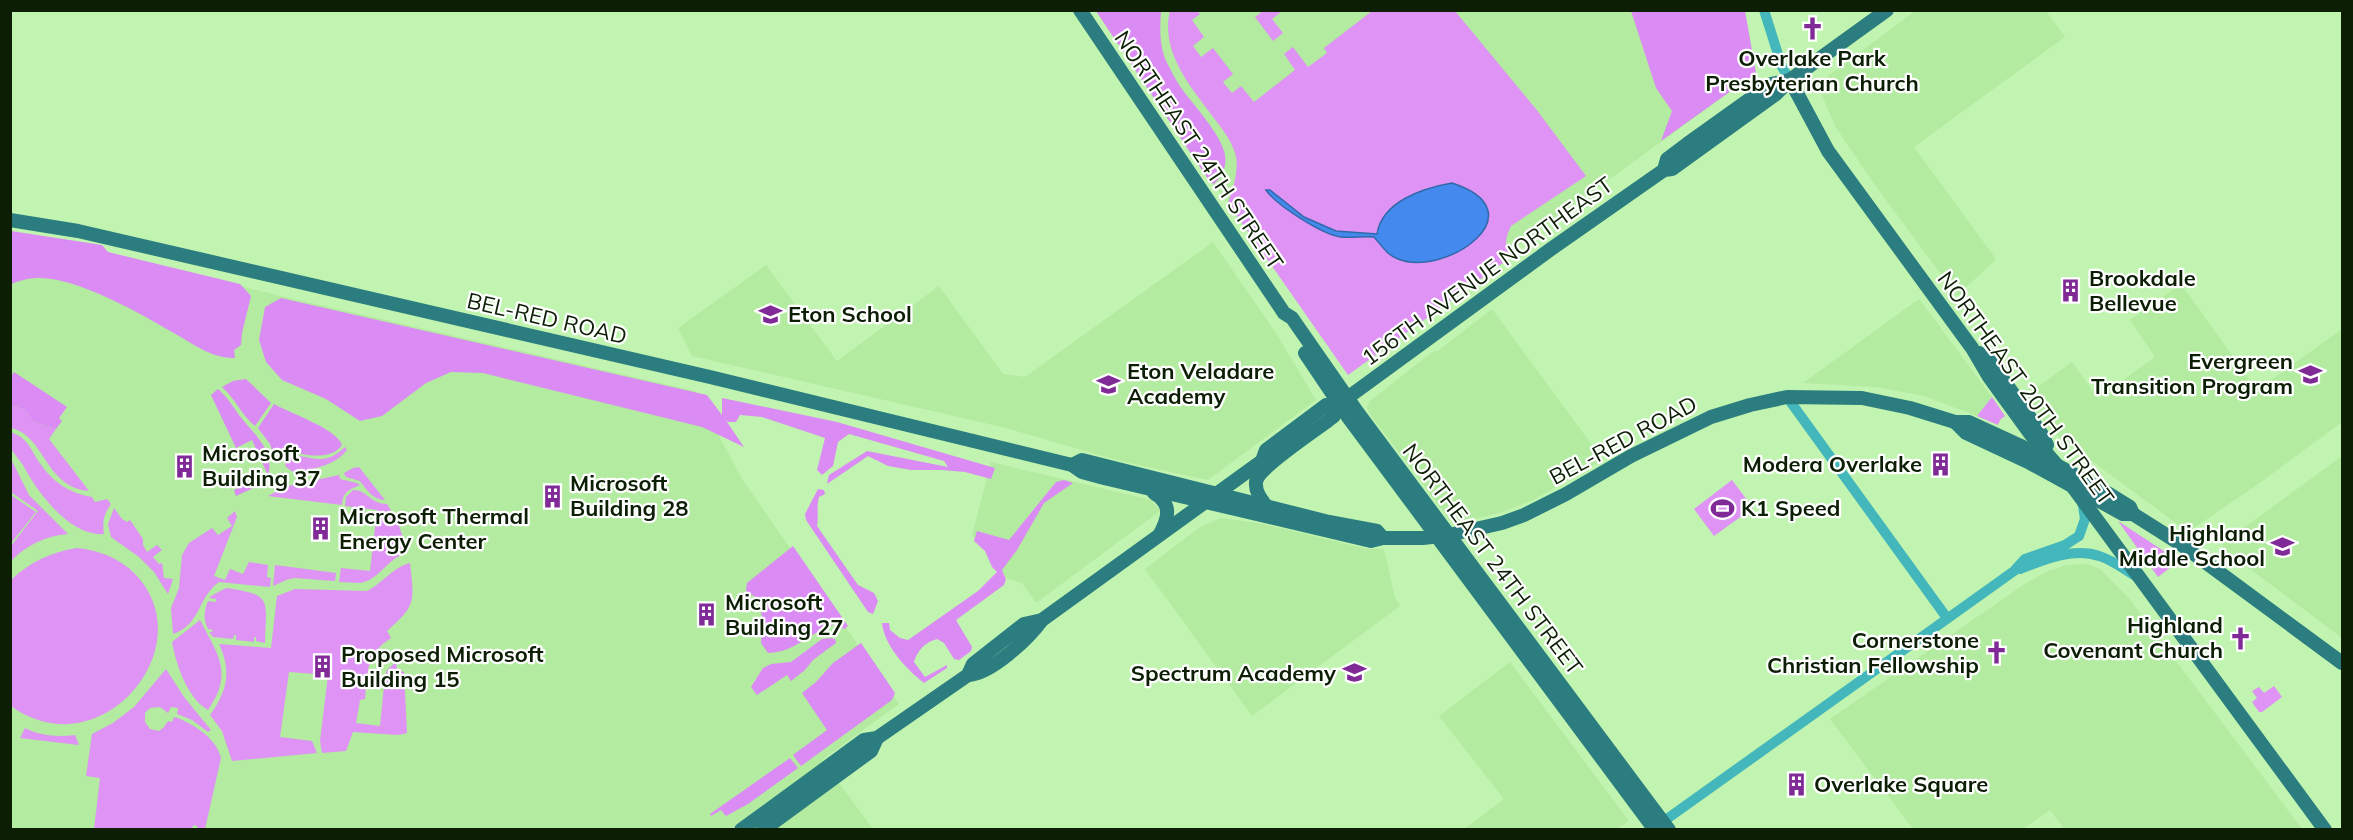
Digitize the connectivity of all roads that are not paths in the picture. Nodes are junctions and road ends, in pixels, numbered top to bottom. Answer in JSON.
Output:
{"nodes":[{"id":1,"x":1080,"y":10,"type":"edge"},
{"id":2,"x":1764,"y":10,"type":"edge"},
{"id":3,"x":1887,"y":10,"type":"edge"},
{"id":4,"x":1790,"y":80,"type":"junction"},
{"id":5,"x":10,"y":220,"type":"edge"},
{"id":6,"x":1972,"y":348,"type":"junction"},
{"id":7,"x":1787,"y":397,"type":"junction"},
{"id":8,"x":1341,"y":403,"type":"junction"},
{"id":9,"x":2013,"y":411,"type":"junction"},
{"id":10,"x":1955,"y":422,"type":"junction"},
{"id":11,"x":1994,"y":433,"type":"junction"},
{"id":12,"x":1268,"y":461,"type":"junction"},
{"id":13,"x":2056,"y":464,"type":"junction"},
{"id":14,"x":1072,"y":465,"type":"junction"},
{"id":15,"x":2070,"y":485,"type":"junction"},
{"id":16,"x":1147,"y":489,"type":"junction"},
{"id":17,"x":1217,"y":494,"type":"junction"},
{"id":18,"x":2081,"y":500,"type":"junction"},
{"id":19,"x":1205,"y":503,"type":"junction"},
{"id":20,"x":1267,"y":507,"type":"junction"},
{"id":21,"x":2133,"y":514,"type":"junction"},
{"id":22,"x":1159,"y":536,"type":"junction"},
{"id":23,"x":1443,"y":536,"type":"junction"},
{"id":24,"x":1383,"y":537,"type":"junction"},
{"id":25,"x":2014,"y":571,"type":"junction"},
{"id":26,"x":2142,"y":580,"type":"junction"},
{"id":27,"x":1947,"y":618,"type":"junction"},
{"id":28,"x":2343,"y":663,"type":"edge"},
{"id":29,"x":1543,"y":678,"type":"junction"},
{"id":30,"x":1570,"y":698,"type":"junction"},
{"id":31,"x":1579,"y":727,"type":"junction"},
{"id":32,"x":877,"y":738,"type":"junction"},
{"id":33,"x":1610,"y":752,"type":"junction"},
{"id":34,"x":1659,"y":828,"type":"edge"},
{"id":35,"x":741,"y":830,"type":"edge"},
{"id":36,"x":763,"y":830,"type":"edge"},
{"id":37,"x":2325,"y":830,"type":"edge"}],
"edges":[{"from":1,"to":8,"type":"main road","name":"NORTHEAST 24TH STREET"},
{"from":2,"to":4,"type":"street"},
{"from":3,"to":4,"type":"main road","name":"156TH AVENUE NORTHEAST"},
{"from":4,"to":6,"type":"main road","name":"NORTHEAST 20TH STREET"},
{"from":4,"to":8,"type":"main road","name":"156TH AVENUE NORTHEAST"},
{"from":5,"to":14,"type":"main road","name":"BEL-RED ROAD"},
{"from":6,"to":9,"type":"main road","name":"NORTHEAST 20TH STREET"},
{"from":6,"to":13,"type":"main road"},
{"from":7,"to":10,"type":"main road","name":"BEL-RED ROAD"},
{"from":7,"to":23,"type":"main road","name":"BEL-RED ROAD"},
{"from":7,"to":27,"type":"street"},
{"from":8,"to":12,"type":"main road","name":"156TH AVENUE NORTHEAST"},
{"from":8,"to":23,"type":"main road","name":"NORTHEAST 24TH STREET"},
{"from":9,"to":11,"type":"main road"},
{"from":9,"to":13,"type":"main road","name":"NORTHEAST 20TH STREET"},
{"from":10,"to":11,"type":"main road","name":"BEL-RED ROAD"},
{"from":10,"to":15,"type":"main road","name":"BEL-RED ROAD"},
{"from":11,"to":13,"type":"main road","name":"BEL-RED ROAD"},
{"from":12,"to":17,"type":"main road","name":"156TH AVENUE NORTHEAST"},
{"from":12,"to":20,"type":"main road"},
{"from":13,"to":15,"type":"main road","name":"NORTHEAST 20TH STREET"},
{"from":13,"to":21,"type":"main road","name":"BEL-RED ROAD"},
{"from":14,"to":16,"type":"main road","name":"BEL-RED ROAD"},
{"from":14,"to":17,"type":"main road","name":"BEL-RED ROAD"},
{"from":15,"to":18,"type":"main road","name":"NORTHEAST 20TH STREET"},
{"from":15,"to":21,"type":"main road","name":"BEL-RED ROAD"},
{"from":16,"to":19,"type":"main road","name":"BEL-RED ROAD"},
{"from":16,"to":22,"type":"main road"},
{"from":17,"to":19,"type":"main road","name":"156TH AVENUE NORTHEAST"},
{"from":17,"to":20,"type":"main road","name":"BEL-RED ROAD"},
{"from":18,"to":25,"type":"street"},
{"from":18,"to":26,"type":"main road","name":"NORTHEAST 20TH STREET"},
{"from":19,"to":22,"type":"main road","name":"156TH AVENUE NORTHEAST"},
{"from":19,"to":24,"type":"main road","name":"BEL-RED ROAD"},
{"from":20,"to":24,"type":"main road","name":"BEL-RED ROAD"},
{"from":21,"to":28,"type":"main road","name":"BEL-RED ROAD"},
{"from":22,"to":32,"type":"main road","name":"156TH AVENUE NORTHEAST"},
{"from":23,"to":24,"type":"main road","name":"BEL-RED ROAD"},
{"from":23,"to":29,"type":"main road","name":"NORTHEAST 24TH STREET"},
{"from":23,"to":30,"type":"main road","name":"NORTHEAST 24TH STREET"},
{"from":25,"to":26,"type":"street"},
{"from":25,"to":27,"type":"street"},
{"from":26,"to":37,"type":"main road","name":"NORTHEAST 20TH STREET"},
{"from":27,"to":34,"type":"street"},
{"from":29,"to":30,"type":"main road"},
{"from":29,"to":31,"type":"main road","name":"NORTHEAST 24TH STREET"},
{"from":30,"to":33,"type":"main road","name":"NORTHEAST 24TH STREET"},
{"from":31,"to":33,"type":"main road"},
{"from":31,"to":34,"type":"main road","name":"NORTHEAST 24TH STREET"},
{"from":32,"to":35,"type":"main road","name":"156TH AVENUE NORTHEAST"},
{"from":32,"to":36,"type":"main road","name":"156TH AVENUE NORTHEAST"},
{"from":33,"to":34,"type":"main road","name":"NORTHEAST 24TH STREET"}]}
